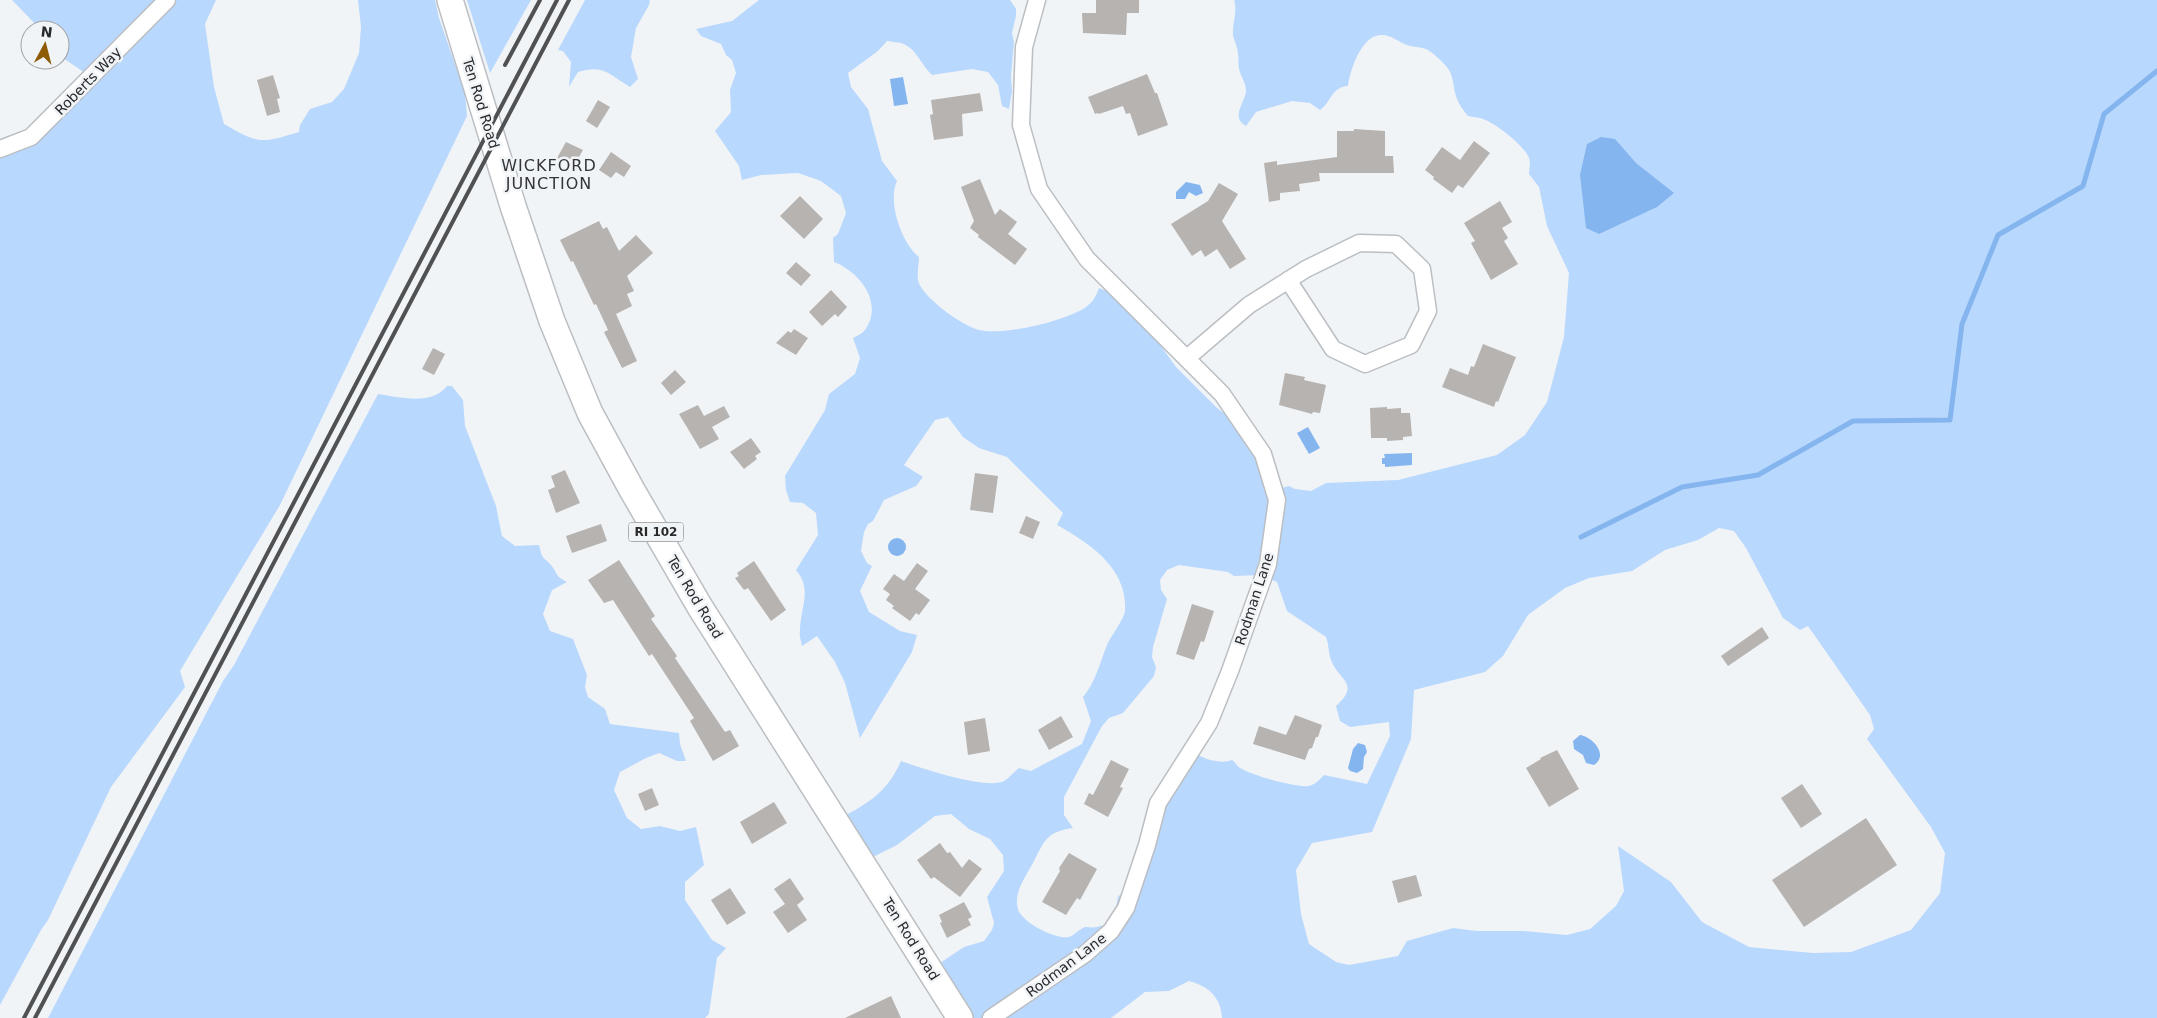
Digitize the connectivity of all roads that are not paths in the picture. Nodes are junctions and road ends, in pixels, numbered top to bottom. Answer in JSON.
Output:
{"nodes":[{"id":1,"x":167,"y":0,"type":"edge"},
{"id":2,"x":450,"y":0,"type":"edge"},
{"id":3,"x":1037,"y":0,"type":"edge"},
{"id":4,"x":0,"y":149,"type":"edge"},
{"id":5,"x":1288,"y":280,"type":"junction"},
{"id":6,"x":1187,"y":358,"type":"junction"},
{"id":7,"x":960,"y":1018,"type":"edge"},
{"id":8,"x":991,"y":1018,"type":"edge"}],
"edges":[{"from":1,"to":4,"type":"street","name":"Roberts Way"},
{"from":2,"to":7,"type":"main road","name":"Ten Rod Road","number":"RI 102"},
{"from":3,"to":6,"type":"street","name":"Rodman Lane"},
{"from":5,"to":5,"type":"street"},
{"from":5,"to":6,"type":"street"},
{"from":6,"to":8,"type":"street","name":"Rodman Lane"}]}
